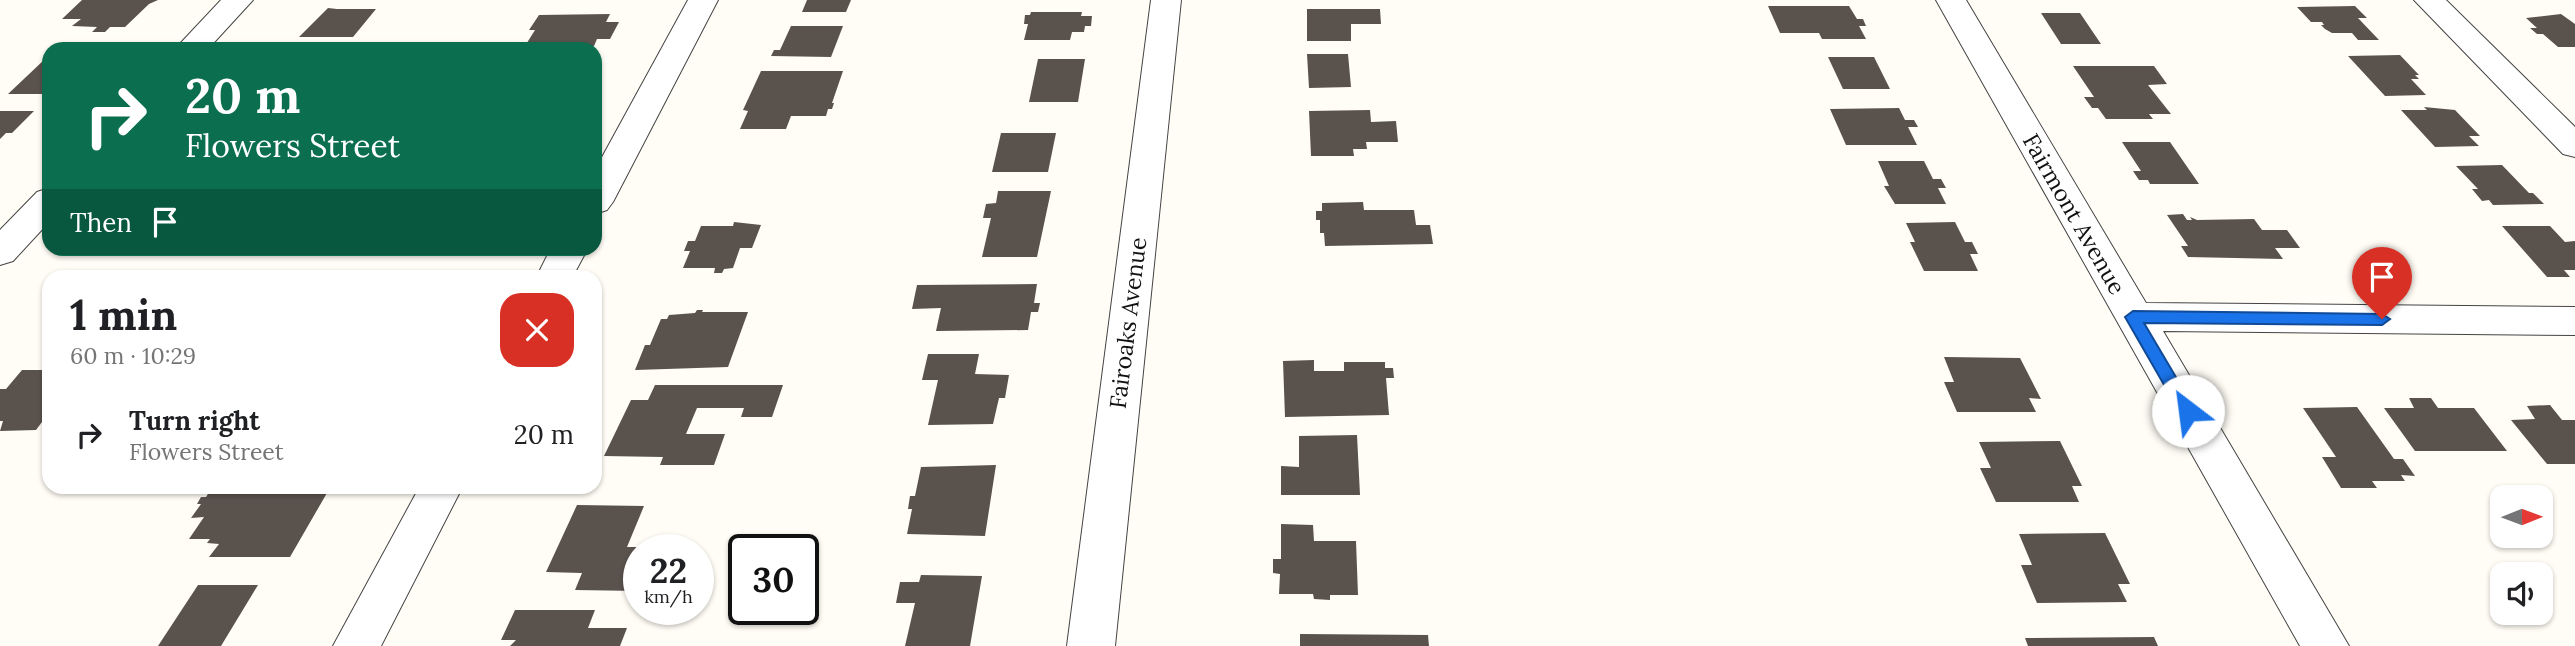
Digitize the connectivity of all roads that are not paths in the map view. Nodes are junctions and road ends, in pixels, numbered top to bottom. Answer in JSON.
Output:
{"nodes":[{"id":1,"x":238,"y":0,"type":"edge"},
{"id":2,"x":703,"y":0,"type":"edge"},
{"id":3,"x":1166,"y":0,"type":"edge"},
{"id":4,"x":1951,"y":0,"type":"edge"},
{"id":5,"x":2429,"y":0,"type":"edge"},
{"id":6,"x":198,"y":42,"type":"edge"},
{"id":7,"x":2575,"y":146,"type":"edge"},
{"id":8,"x":602,"y":189,"type":"edge"},
{"id":9,"x":42,"y":207,"type":"edge"},
{"id":10,"x":0,"y":252,"type":"edge"},
{"id":11,"x":2133,"y":317,"type":"junction"},
{"id":12,"x":2575,"y":321,"type":"edge"},
{"id":13,"x":438,"y":494,"type":"edge"},
{"id":14,"x":357,"y":646,"type":"edge"},
{"id":15,"x":1091,"y":646,"type":"edge"},
{"id":16,"x":2325,"y":646,"type":"edge"}],
"edges":[{"from":1,"to":6,"type":"street"},
{"from":2,"to":8,"type":"street"},
{"from":3,"to":15,"type":"street","name":"Fairoaks Avenue"},
{"from":4,"to":11,"type":"street","name":"Fairmont Avenue"},
{"from":5,"to":7,"type":"street"},
{"from":9,"to":10,"type":"street"},
{"from":11,"to":12,"type":"street"},
{"from":11,"to":16,"type":"street","name":"Fairmont Avenue"},
{"from":13,"to":14,"type":"street"}]}
